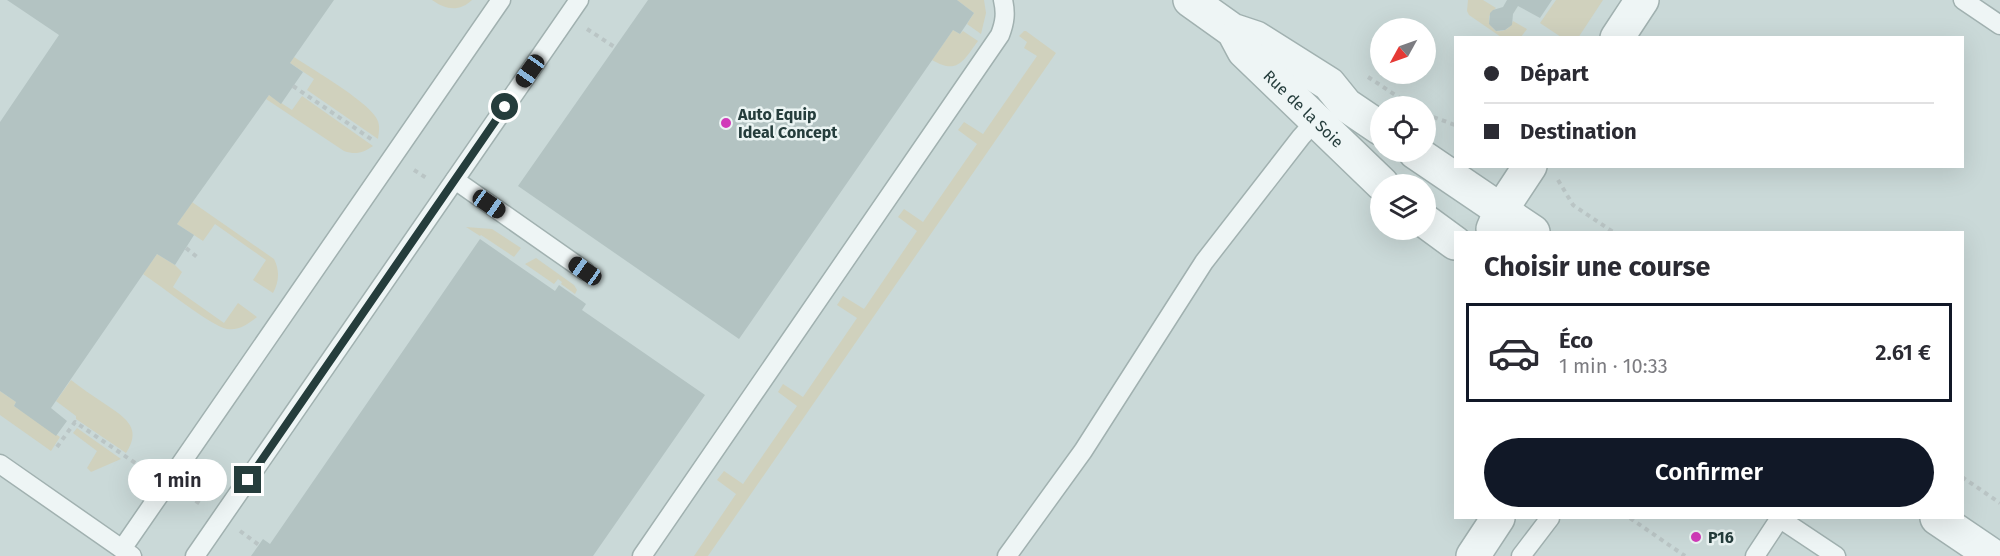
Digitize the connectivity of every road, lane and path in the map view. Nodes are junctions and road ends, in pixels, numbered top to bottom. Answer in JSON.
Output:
{"nodes":[{"id":1,"x":501,"y":0,"type":"edge"},
{"id":2,"x":579,"y":0,"type":"edge"},
{"id":3,"x":1003,"y":0,"type":"edge"},
{"id":4,"x":1190,"y":0,"type":"edge"},
{"id":5,"x":1642,"y":0,"type":"edge"},
{"id":6,"x":1963,"y":0,"type":"edge"},
{"id":7,"x":2000,"y":25,"type":"edge"},
{"id":8,"x":1233,"y":30,"type":"junction"},
{"id":9,"x":1618,"y":36,"type":"edge"},
{"id":10,"x":1346,"y":105,"type":"junction"},
{"id":11,"x":1436,"y":118,"type":"edge"},
{"id":12,"x":1314,"y":120,"type":"junction"},
{"id":13,"x":1370,"y":121,"type":"edge"},
{"id":14,"x":1454,"y":125,"type":"edge"},
{"id":15,"x":1427,"y":162,"type":"edge"},
{"id":16,"x":1542,"y":170,"type":"edge"},
{"id":17,"x":1371,"y":174,"type":"edge"},
{"id":18,"x":455,"y":180,"type":"junction"},
{"id":19,"x":1497,"y":221,"type":"edge"},
{"id":20,"x":1436,"y":229,"type":"edge"},
{"id":21,"x":1530,"y":231,"type":"edge"},
{"id":22,"x":1611,"y":231,"type":"edge"},
{"id":23,"x":1454,"y":242,"type":"edge"},
{"id":24,"x":186,"y":249,"type":"dead end"},
{"id":25,"x":197,"y":256,"type":"dead end"},
{"id":26,"x":585,"y":271,"type":"dead end"},
{"id":27,"x":57,"y":447,"type":"dead end"},
{"id":28,"x":0,"y":464,"type":"edge"},
{"id":29,"x":1964,"y":478,"type":"edge"},
{"id":30,"x":167,"y":483,"type":"junction"},
{"id":31,"x":2000,"y":503,"type":"edge"},
{"id":32,"x":1497,"y":519,"type":"edge"},
{"id":33,"x":1549,"y":519,"type":"edge"},
{"id":34,"x":1631,"y":519,"type":"edge"},
{"id":35,"x":1779,"y":519,"type":"edge"},
{"id":36,"x":1781,"y":519,"type":"edge"},
{"id":37,"x":1938,"y":519,"type":"edge"},
{"id":38,"x":127,"y":552,"type":"edge"},
{"id":39,"x":195,"y":556,"type":"edge"},
{"id":40,"x":642,"y":556,"type":"edge"},
{"id":41,"x":1007,"y":556,"type":"edge"},
{"id":42,"x":1473,"y":556,"type":"edge"},
{"id":43,"x":1521,"y":556,"type":"edge"},
{"id":44,"x":1685,"y":556,"type":"edge"},
{"id":45,"x":1755,"y":556,"type":"edge"},
{"id":46,"x":1836,"y":556,"type":"edge"},
{"id":47,"x":1993,"y":556,"type":"edge"}],
"edges":[{"from":1,"to":30,"type":"lane"},
{"from":2,"to":18,"type":"lane"},
{"from":3,"to":40,"type":"lane"},
{"from":4,"to":8,"type":"street","name":"Rue de la Soie"},
{"from":5,"to":9,"type":"street"},
{"from":6,"to":7,"type":"lane"},
{"from":8,"to":10,"type":"street","name":"Rue de la Soie"},
{"from":8,"to":12,"type":"street","name":"Rue de la Soie"},
{"from":10,"to":12,"type":"lane"},
{"from":10,"to":13,"type":"street","name":"Rue de la Soie"},
{"from":11,"to":14,"type":"path"},
{"from":12,"to":17,"type":"street","name":"Rue de la Soie"},
{"from":12,"to":41,"type":"lane"},
{"from":15,"to":19,"type":"street"},
{"from":16,"to":19,"type":"street"},
{"from":16,"to":22,"type":"path"},
{"from":18,"to":26,"type":"lane"},
{"from":18,"to":39,"type":"lane"},
{"from":19,"to":21,"type":"street"},
{"from":20,"to":23,"type":"street"},
{"from":24,"to":25,"type":"path"},
{"from":27,"to":30,"type":"path"},
{"from":28,"to":38,"type":"lane"},
{"from":29,"to":31,"type":"path"},
{"from":30,"to":38,"type":"lane"},
{"from":32,"to":42,"type":"street"},
{"from":33,"to":43,"type":"lane"},
{"from":34,"to":44,"type":"path"},
{"from":35,"to":45,"type":"lane"},
{"from":36,"to":46,"type":"lane"},
{"from":37,"to":47,"type":"street"}]}
